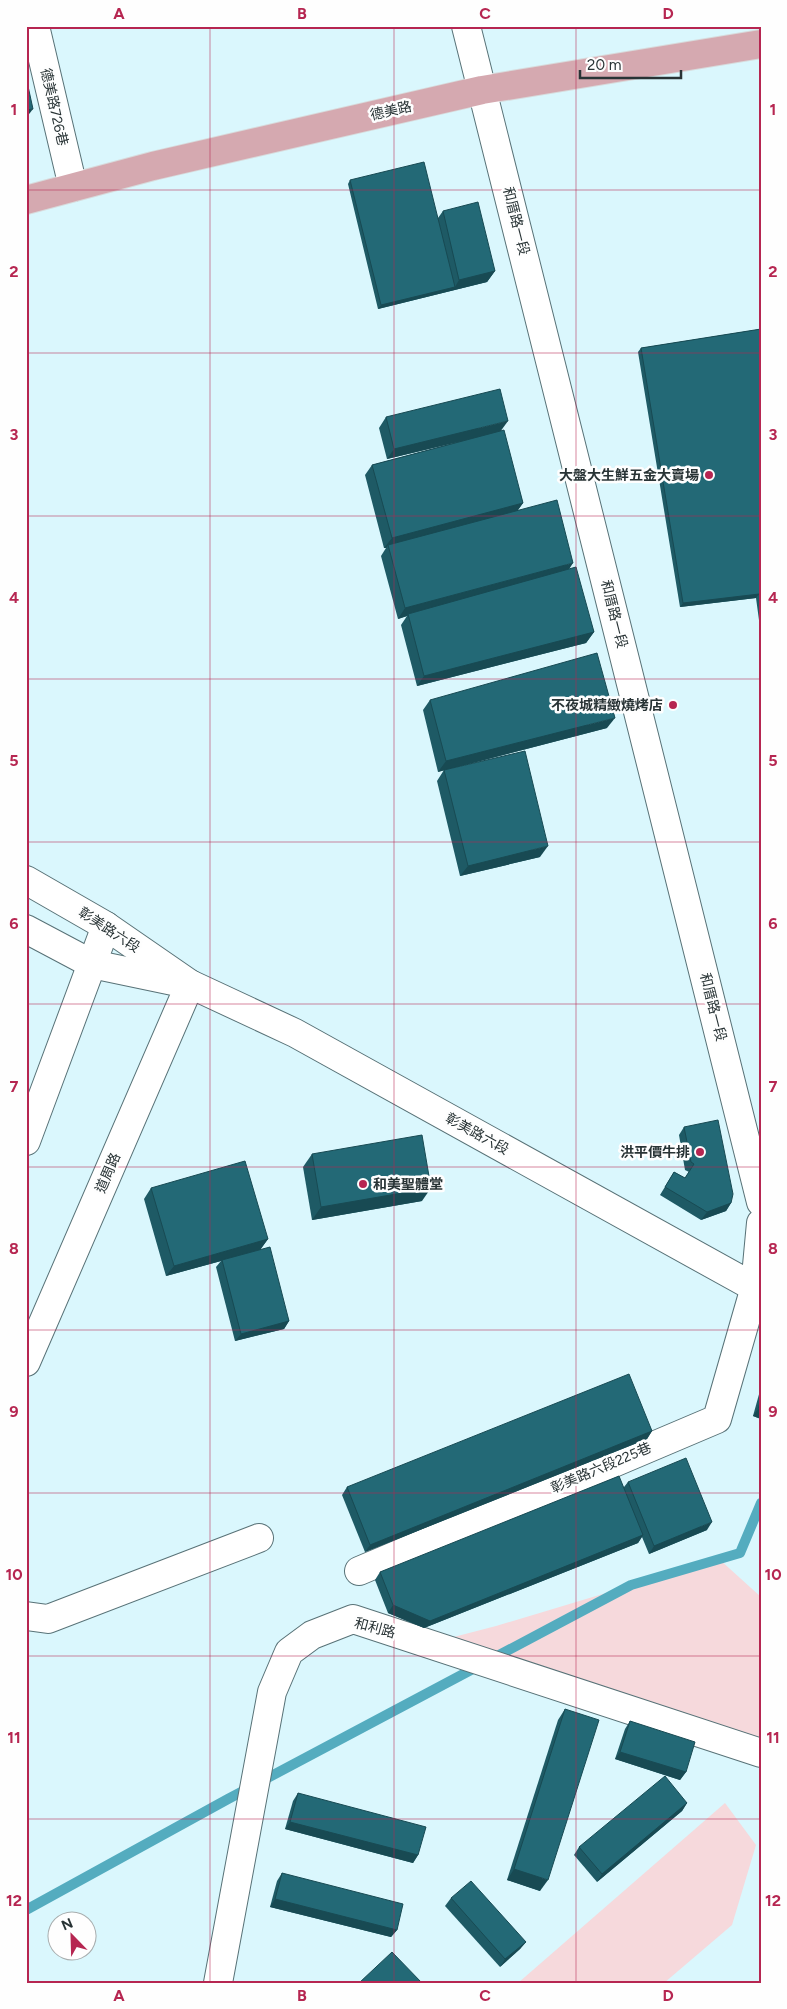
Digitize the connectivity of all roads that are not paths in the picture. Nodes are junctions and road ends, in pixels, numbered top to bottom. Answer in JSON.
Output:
{"nodes":[{"id":1,"x":35,"y":26,"type":"edge"},
{"id":2,"x":466,"y":26,"type":"edge"},
{"id":3,"x":761,"y":44,"type":"edge"},
{"id":4,"x":482,"y":90,"type":"junction"},
{"id":5,"x":73,"y":187,"type":"junction"},
{"id":6,"x":26,"y":200,"type":"edge"},
{"id":7,"x":26,"y":880,"type":"edge"},
{"id":8,"x":106,"y":926,"type":"junction"},
{"id":9,"x":26,"y":929,"type":"edge"},
{"id":10,"x":92,"y":964,"type":"junction"},
{"id":11,"x":190,"y":984,"type":"junction"},
{"id":12,"x":26,"y":1141,"type":"edge"},
{"id":13,"x":761,"y":1202,"type":"edge"},
{"id":14,"x":761,"y":1223,"type":"edge"},
{"id":15,"x":758,"y":1289,"type":"edge"},
{"id":16,"x":26,"y":1362,"type":"edge"},
{"id":17,"x":259,"y":1538,"type":"dead end"},
{"id":18,"x":359,"y":1571,"type":"dead end"},
{"id":19,"x":26,"y":1616,"type":"edge"},
{"id":20,"x":761,"y":1753,"type":"edge"},
{"id":21,"x":218,"y":1983,"type":"edge"}],
"edges":[{"from":1,"to":5,"type":"street","name":"德美路726巷"},
{"from":2,"to":4,"type":"street","name":"和厝路一段"},
{"from":3,"to":4,"type":"main road","name":"德美路"},
{"from":4,"to":5,"type":"main road","name":"德美路"},
{"from":4,"to":13,"type":"street","name":"和厝路一段"},
{"from":5,"to":6,"type":"main road","name":"德美路"},
{"from":7,"to":8,"type":"street","name":"彰美路六段"},
{"from":8,"to":10,"type":"street"},
{"from":8,"to":11,"type":"street","name":"彰美路六段"},
{"from":9,"to":10,"type":"street","name":"彰美路六段"},
{"from":10,"to":11,"type":"street","name":"彰美路六段"},
{"from":10,"to":12,"type":"street"},
{"from":11,"to":15,"type":"street","name":"彰美路六段"},
{"from":11,"to":16,"type":"street","name":"道周路"},
{"from":14,"to":15,"type":"street"},
{"from":15,"to":18,"type":"street","name":"彰美路六段225巷"},
{"from":17,"to":19,"type":"street"},
{"from":20,"to":21,"type":"street","name":"和利路"}]}
